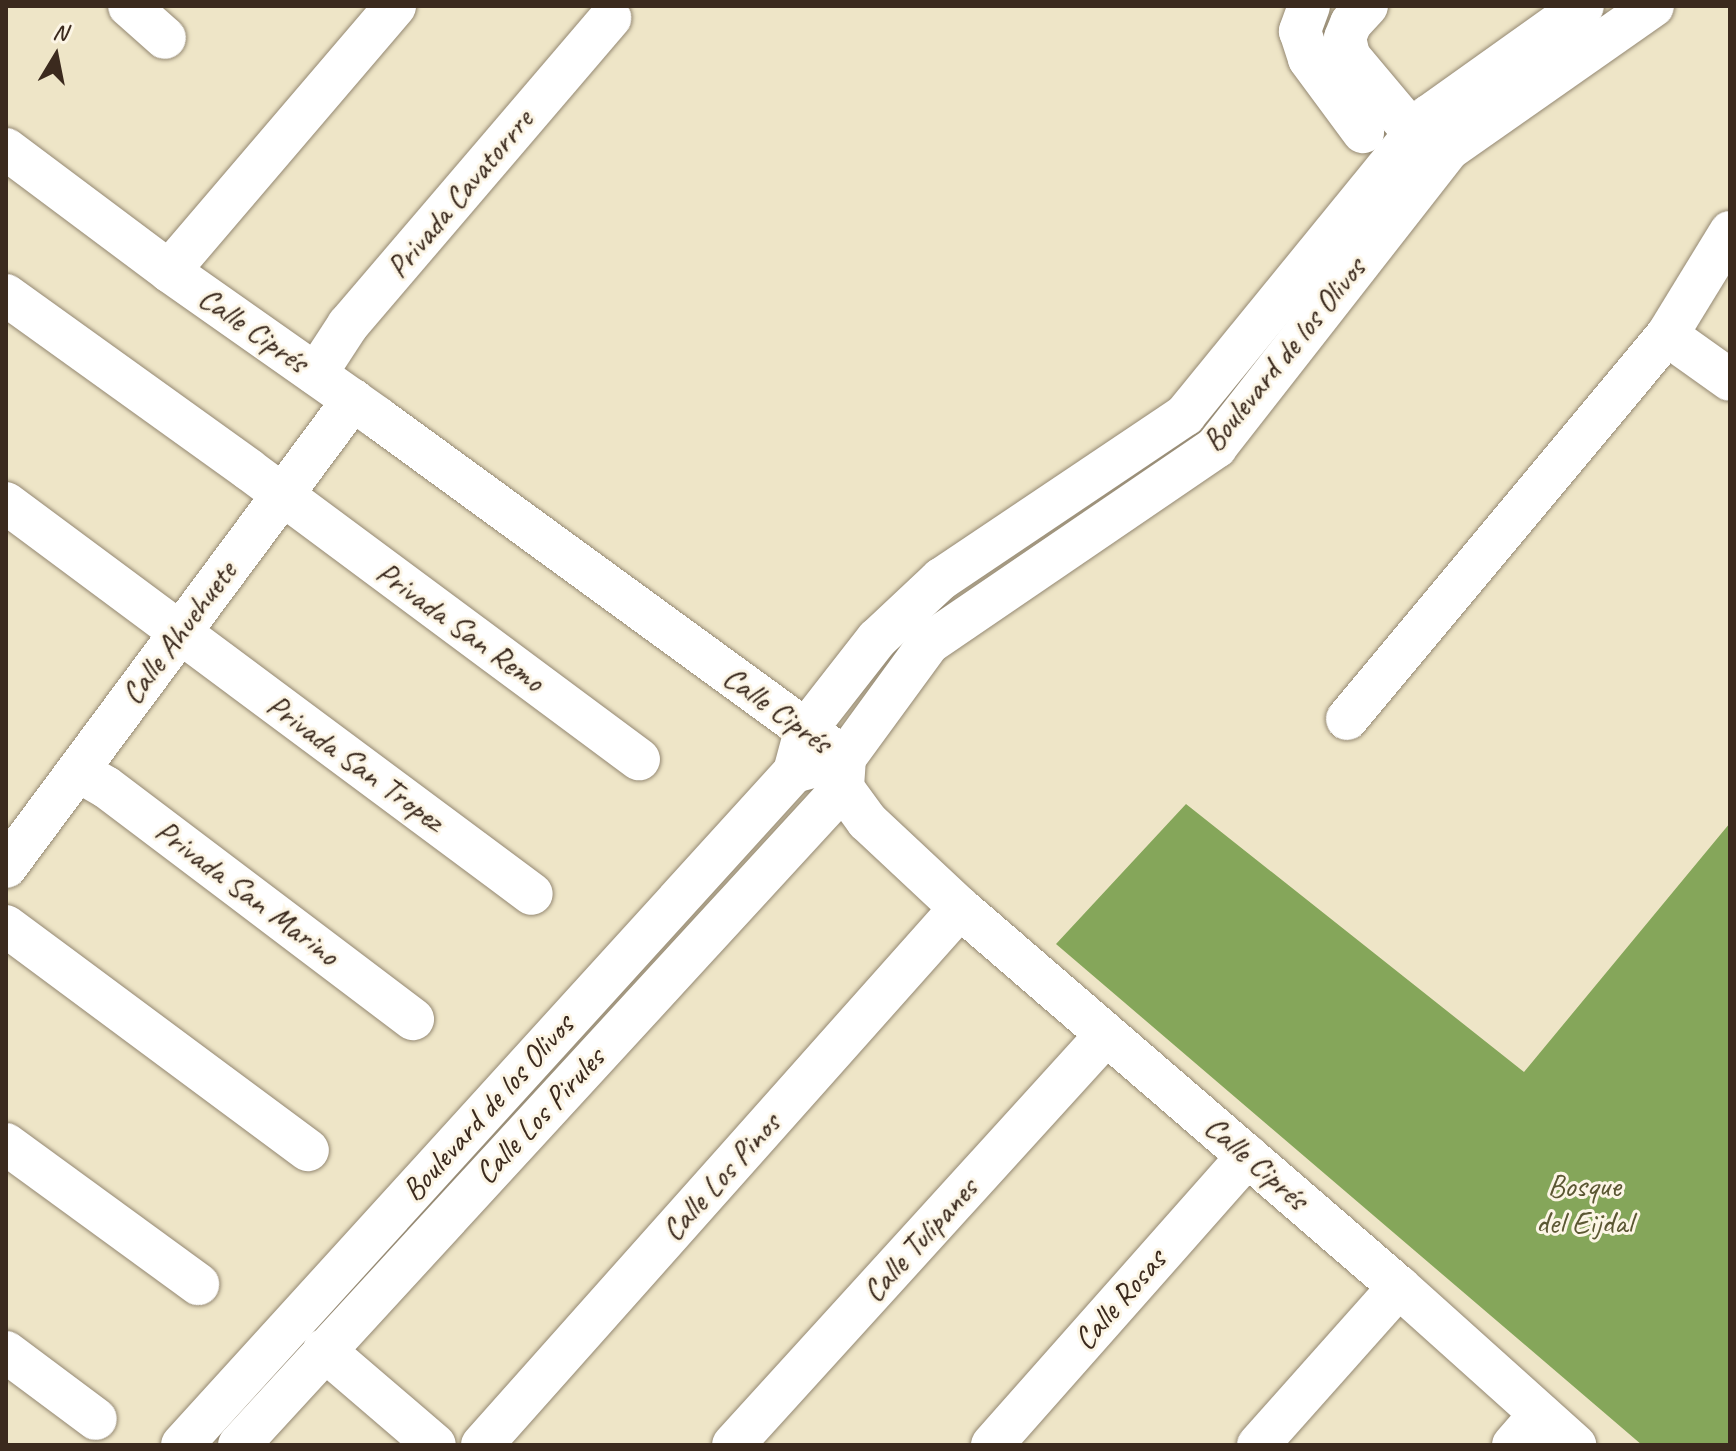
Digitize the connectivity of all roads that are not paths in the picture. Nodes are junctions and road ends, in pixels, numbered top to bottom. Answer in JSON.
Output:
{"nodes":[{"id":1,"x":129,"y":6,"type":"edge"},
{"id":2,"x":395,"y":6,"type":"edge"},
{"id":3,"x":1309,"y":6,"type":"edge"},
{"id":4,"x":1367,"y":6,"type":"edge"},
{"id":5,"x":1583,"y":6,"type":"edge"},
{"id":6,"x":1653,"y":6,"type":"edge"},
{"id":7,"x":610,"y":18,"type":"dead end"},
{"id":8,"x":1534,"y":20,"type":"edge"},
{"id":9,"x":165,"y":38,"type":"dead end"},
{"id":10,"x":1363,"y":132,"type":"dead end"},
{"id":11,"x":1427,"y":148,"type":"junction"},
{"id":12,"x":6,"y":149,"type":"edge"},
{"id":13,"x":1730,"y":232,"type":"edge"},
{"id":14,"x":169,"y":271,"type":"junction"},
{"id":15,"x":6,"y":295,"type":"edge"},
{"id":16,"x":1667,"y":335,"type":"junction"},
{"id":17,"x":316,"y":374,"type":"junction"},
{"id":18,"x":1730,"y":380,"type":"edge"},
{"id":19,"x":353,"y":400,"type":"junction"},
{"id":20,"x":282,"y":495,"type":"junction"},
{"id":21,"x":6,"y":503,"type":"edge"},
{"id":22,"x":178,"y":631,"type":"junction"},
{"id":23,"x":1347,"y":719,"type":"dead end"},
{"id":24,"x":805,"y":731,"type":"junction"},
{"id":25,"x":639,"y":759,"type":"dead end"},
{"id":26,"x":78,"y":771,"type":"junction"},
{"id":27,"x":794,"y":772,"type":"junction"},
{"id":28,"x":844,"y":773,"type":"junction"},
{"id":29,"x":6,"y":867,"type":"edge"},
{"id":30,"x":532,"y":894,"type":"dead end"},
{"id":31,"x":960,"y":908,"type":"junction"},
{"id":32,"x":6,"y":926,"type":"edge"},
{"id":33,"x":413,"y":1019,"type":"dead end"},
{"id":34,"x":1106,"y":1035,"type":"junction"},
{"id":35,"x":6,"y":1144,"type":"edge"},
{"id":36,"x":308,"y":1150,"type":"dead end"},
{"id":37,"x":1248,"y":1156,"type":"junction"},
{"id":38,"x":198,"y":1284,"type":"dead end"},
{"id":39,"x":1399,"y":1287,"type":"junction"},
{"id":40,"x":324,"y":1350,"type":"junction"},
{"id":41,"x":6,"y":1352,"type":"edge"},
{"id":42,"x":1540,"y":1414,"type":"junction"},
{"id":43,"x":96,"y":1419,"type":"dead end"},
{"id":44,"x":182,"y":1445,"type":"edge"},
{"id":45,"x":239,"y":1445,"type":"edge"},
{"id":46,"x":435,"y":1445,"type":"edge"},
{"id":47,"x":482,"y":1445,"type":"edge"},
{"id":48,"x":733,"y":1445,"type":"edge"},
{"id":49,"x":992,"y":1445,"type":"edge"},
{"id":50,"x":1258,"y":1445,"type":"edge"},
{"id":51,"x":1513,"y":1445,"type":"edge"},
{"id":52,"x":1575,"y":1445,"type":"edge"}],
"edges":[{"from":1,"to":9,"type":"street"},
{"from":2,"to":14,"type":"street"},
{"from":3,"to":10,"type":"street"},
{"from":4,"to":11,"type":"street"},
{"from":5,"to":8,"type":"street","name":"Boulevard de los Olivos"},
{"from":6,"to":11,"type":"street","name":"Boulevard de los Olivos"},
{"from":7,"to":17,"type":"street","name":"Privada Cavatorrre"},
{"from":8,"to":11,"type":"street","name":"Boulevard de los Olivos"},
{"from":11,"to":24,"type":"street","name":"Boulevard de los Olivos"},
{"from":11,"to":28,"type":"street","name":"Boulevard de los Olivos"},
{"from":12,"to":14,"type":"street","name":"Calle Ciprés"},
{"from":13,"to":16,"type":"street"},
{"from":14,"to":17,"type":"street","name":"Calle Ciprés"},
{"from":15,"to":20,"type":"street","name":"Privada San Remo"},
{"from":16,"to":18,"type":"street"},
{"from":16,"to":23,"type":"street"},
{"from":17,"to":19,"type":"street","name":"Calle Ciprés"},
{"from":19,"to":20,"type":"street","name":"Calle Ahuehuete"},
{"from":19,"to":24,"type":"street","name":"Calle Ciprés"},
{"from":20,"to":22,"type":"street","name":"Calle Ahuehuete"},
{"from":20,"to":25,"type":"street","name":"Privada San Remo"},
{"from":21,"to":22,"type":"street","name":"Privada San Tropez"},
{"from":22,"to":26,"type":"street","name":"Calle Ahuehuete"},
{"from":22,"to":30,"type":"street","name":"Privada San Tropez"},
{"from":24,"to":27,"type":"street","name":"Boulevard de los Olivos"},
{"from":24,"to":28,"type":"street","name":"Calle Ciprés"},
{"from":26,"to":29,"type":"street","name":"Calle Ahuehuete"},
{"from":26,"to":33,"type":"street","name":"Privada San Marino"},
{"from":27,"to":28,"type":"street"},
{"from":27,"to":44,"type":"street","name":"Boulevard de los Olivos"},
{"from":28,"to":31,"type":"street","name":"Calle Ciprés"},
{"from":28,"to":40,"type":"street","name":"Calle Los Pirules"},
{"from":31,"to":34,"type":"street","name":"Calle Ciprés"},
{"from":31,"to":47,"type":"street","name":"Calle Los Pinos"},
{"from":32,"to":36,"type":"street"},
{"from":34,"to":37,"type":"street","name":"Calle Ciprés"},
{"from":34,"to":48,"type":"street","name":"Calle Tulipanes"},
{"from":35,"to":38,"type":"street"},
{"from":37,"to":39,"type":"street","name":"Calle Ciprés"},
{"from":37,"to":49,"type":"street","name":"Calle Rosas"},
{"from":39,"to":42,"type":"street","name":"Calle Ciprés"},
{"from":39,"to":50,"type":"street"},
{"from":40,"to":45,"type":"street","name":"Calle Los Pirules"},
{"from":40,"to":46,"type":"street"},
{"from":41,"to":43,"type":"street"},
{"from":42,"to":51,"type":"street"},
{"from":42,"to":52,"type":"street","name":"Calle Ciprés"}]}
